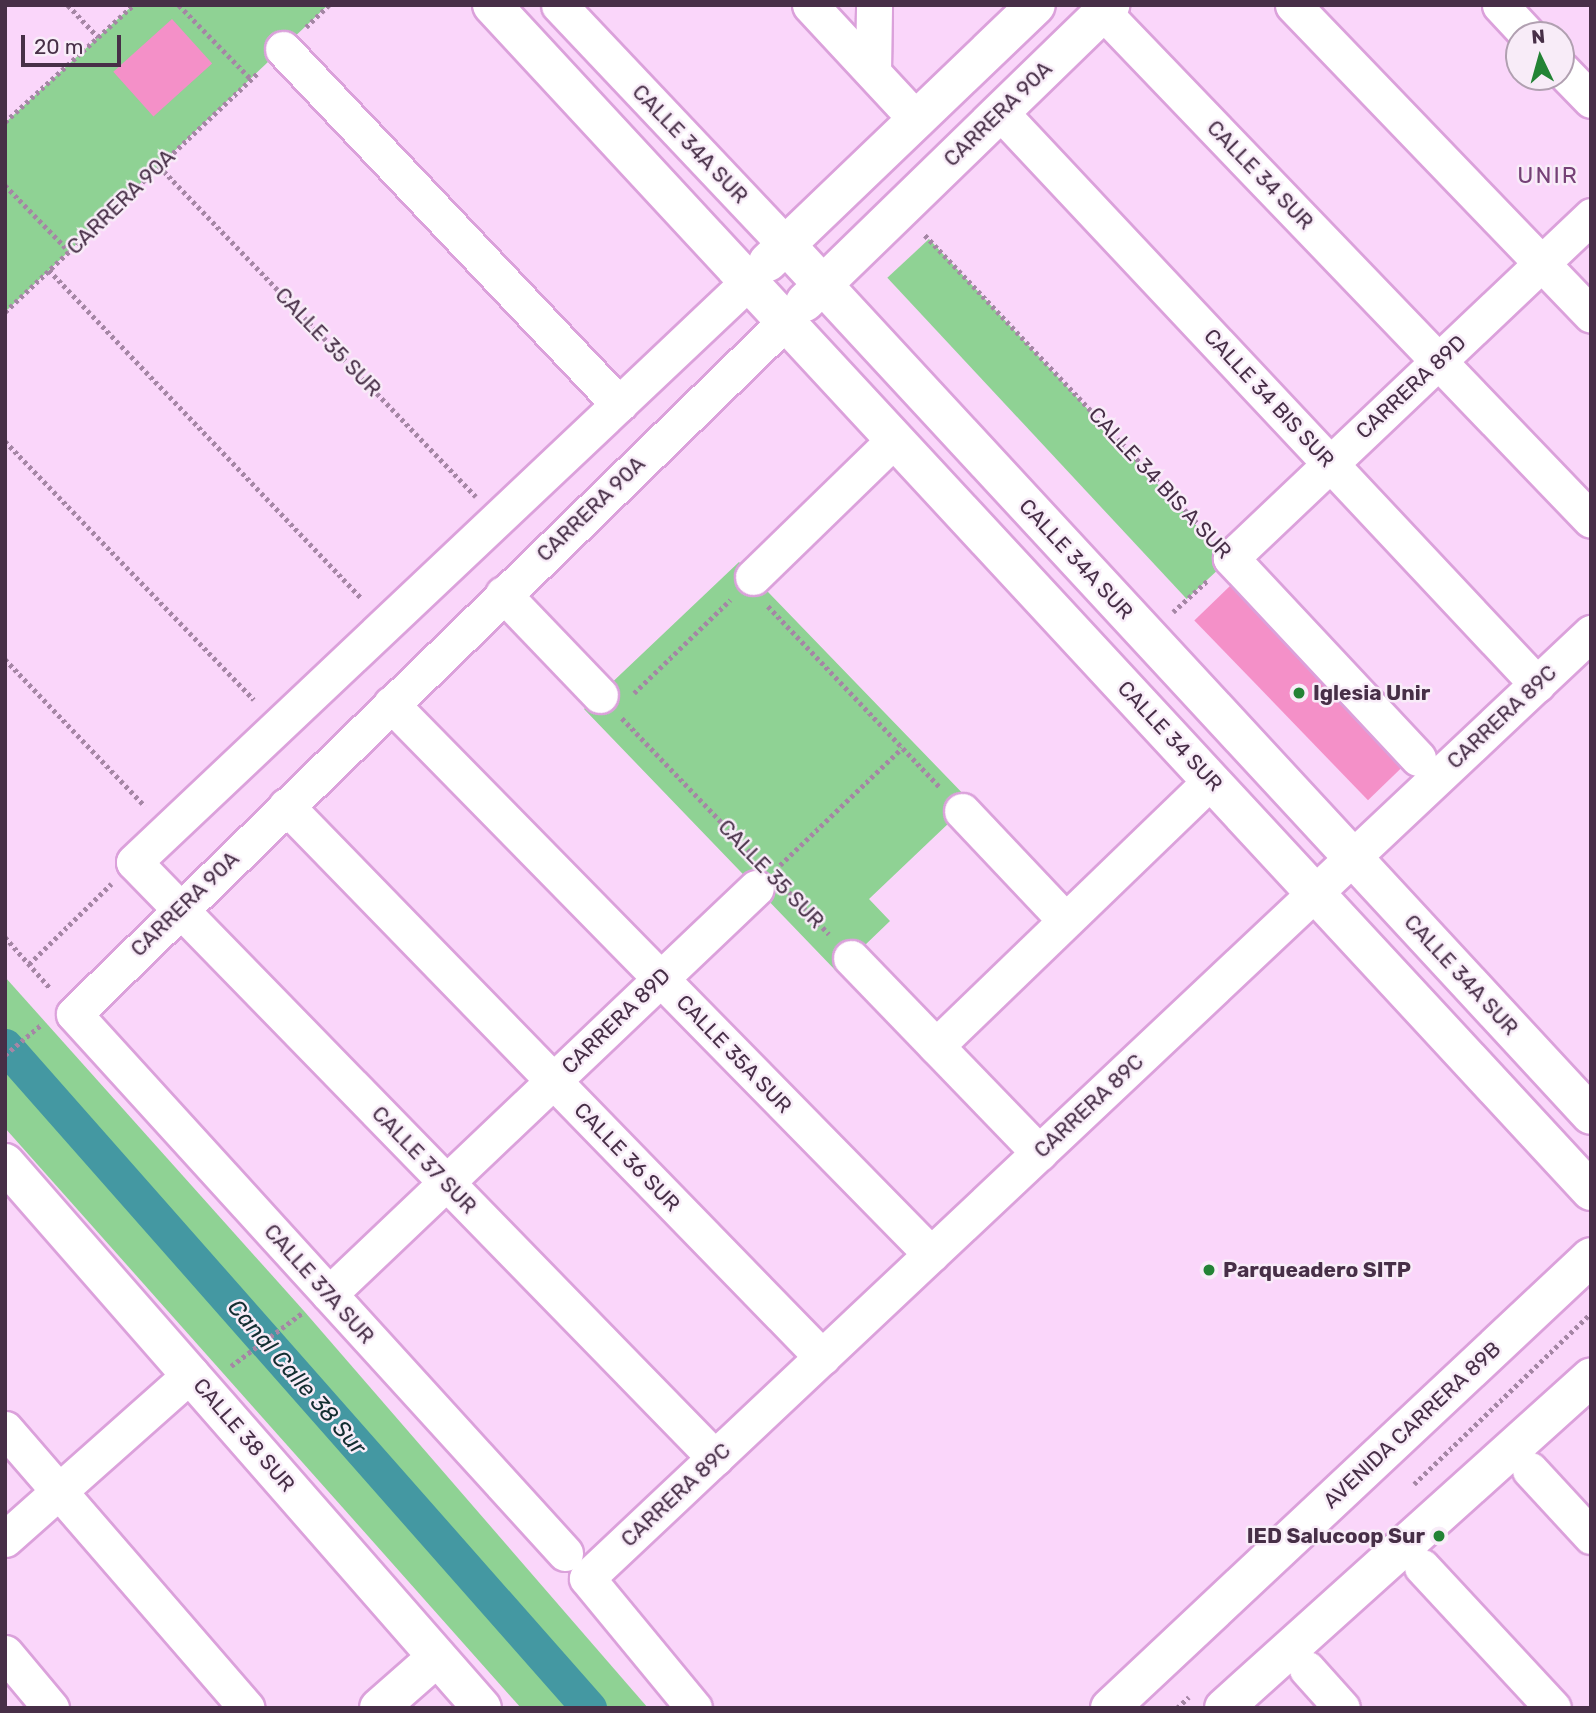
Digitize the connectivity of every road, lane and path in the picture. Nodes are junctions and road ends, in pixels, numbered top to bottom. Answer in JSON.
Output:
{"nodes":[{"id":1,"x":68,"y":5,"type":"edge"},
{"id":2,"x":133,"y":5,"type":"edge"},
{"id":3,"x":179,"y":5,"type":"edge"},
{"id":4,"x":329,"y":5,"type":"edge"},
{"id":5,"x":492,"y":5,"type":"edge"},
{"id":6,"x":559,"y":5,"type":"edge"},
{"id":7,"x":810,"y":5,"type":"edge"},
{"id":8,"x":874,"y":5,"type":"edge"},
{"id":9,"x":1036,"y":5,"type":"edge"},
{"id":10,"x":1293,"y":5,"type":"edge"},
{"id":11,"x":1500,"y":5,"type":"edge"},
{"id":12,"x":1107,"y":9,"type":"edge"},
{"id":13,"x":1515,"y":21,"type":"edge"},
{"id":14,"x":98,"y":37,"type":"junction"},
{"id":15,"x":283,"y":48,"type":"junction"},
{"id":16,"x":873,"y":72,"type":"junction"},
{"id":17,"x":251,"y":79,"type":"junction"},
{"id":18,"x":1575,"y":83,"type":"edge"},
{"id":19,"x":1591,"y":100,"type":"edge"},
{"id":20,"x":1000,"y":112,"type":"junction"},
{"id":21,"x":917,"y":120,"type":"junction"},
{"id":22,"x":5,"y":122,"type":"edge"},
{"id":23,"x":159,"y":166,"type":"junction"},
{"id":24,"x":5,"y":185,"type":"edge"},
{"id":25,"x":900,"y":209,"type":"junction"},
{"id":26,"x":1591,"y":216,"type":"edge"},
{"id":27,"x":786,"y":245,"type":"junction"},
{"id":28,"x":69,"y":251,"type":"junction"},
{"id":29,"x":1541,"y":263,"type":"junction"},
{"id":30,"x":49,"y":270,"type":"junction"},
{"id":31,"x":749,"y":281,"type":"junction"},
{"id":32,"x":822,"y":285,"type":"junction"},
{"id":33,"x":5,"y":312,"type":"edge"},
{"id":34,"x":1591,"y":315,"type":"edge"},
{"id":35,"x":786,"y":320,"type":"junction"},
{"id":36,"x":1438,"y":361,"type":"junction"},
{"id":37,"x":618,"y":404,"type":"junction"},
{"id":38,"x":895,"y":439,"type":"junction"},
{"id":39,"x":5,"y":441,"type":"edge"},
{"id":40,"x":1330,"y":463,"type":"junction"},
{"id":41,"x":498,"y":519,"type":"junction"},
{"id":42,"x":1591,"y":520,"type":"edge"},
{"id":43,"x":1231,"y":558,"type":"junction"},
{"id":44,"x":750,"y":580,"type":"junction"},
{"id":45,"x":503,"y":594,"type":"junction"},
{"id":46,"x":386,"y":624,"type":"junction"},
{"id":47,"x":1591,"y":633,"type":"edge"},
{"id":48,"x":1148,"y":636,"type":"junction"},
{"id":49,"x":5,"y":659,"type":"edge"},
{"id":50,"x":1537,"y":684,"type":"junction"},
{"id":51,"x":608,"y":703,"type":"junction"},
{"id":52,"x":391,"y":704,"type":"junction"},
{"id":53,"x":279,"y":726,"type":"junction"},
{"id":54,"x":902,"y":748,"type":"junction"},
{"id":55,"x":1418,"y":758,"type":"dead end"},
{"id":56,"x":1210,"y":780,"type":"junction"},
{"id":57,"x":286,"y":806,"type":"junction"},
{"id":58,"x":962,"y":811,"type":"joint"},
{"id":59,"x":168,"y":830,"type":"junction"},
{"id":60,"x":1353,"y":858,"type":"junction"},
{"id":61,"x":134,"y":862,"type":"junction"},
{"id":62,"x":764,"y":881,"type":"junction"},
{"id":63,"x":1315,"y":893,"type":"junction"},
{"id":64,"x":179,"y":909,"type":"junction"},
{"id":65,"x":1065,"y":920,"type":"junction"},
{"id":66,"x":5,"y":937,"type":"edge"},
{"id":67,"x":852,"y":958,"type":"joint"},
{"id":68,"x":660,"y":979,"type":"junction"},
{"id":69,"x":59,"y":1018,"type":"junction"},
{"id":70,"x":936,"y":1046,"type":"junction"},
{"id":71,"x":5,"y":1055,"type":"edge"},
{"id":72,"x":553,"y":1081,"type":"junction"},
{"id":73,"x":1591,"y":1115,"type":"edge"},
{"id":74,"x":1039,"y":1153,"type":"junction"},
{"id":75,"x":5,"y":1163,"type":"edge"},
{"id":76,"x":446,"y":1182,"type":"junction"},
{"id":77,"x":1591,"y":1191,"type":"edge"},
{"id":78,"x":931,"y":1255,"type":"junction"},
{"id":79,"x":1591,"y":1256,"type":"edge"},
{"id":80,"x":317,"y":1303,"type":"junction"},
{"id":81,"x":822,"y":1357,"type":"junction"},
{"id":82,"x":206,"y":1373,"type":"junction"},
{"id":83,"x":1591,"y":1377,"type":"edge"},
{"id":84,"x":5,"y":1429,"type":"edge"},
{"id":85,"x":715,"y":1458,"type":"junction"},
{"id":86,"x":1530,"y":1470,"type":"dead end"},
{"id":87,"x":59,"y":1492,"type":"junction"},
{"id":88,"x":1591,"y":1536,"type":"edge"},
{"id":89,"x":5,"y":1539,"type":"edge"},
{"id":90,"x":576,"y":1566,"type":"junction"},
{"id":91,"x":1422,"y":1567,"type":"dead end"},
{"id":92,"x":5,"y":1653,"type":"edge"},
{"id":93,"x":437,"y":1657,"type":"junction"},
{"id":94,"x":1307,"y":1670,"type":"dead end"},
{"id":95,"x":51,"y":1708,"type":"edge"},
{"id":96,"x":247,"y":1708,"type":"edge"},
{"id":97,"x":379,"y":1708,"type":"edge"},
{"id":98,"x":482,"y":1708,"type":"edge"},
{"id":99,"x":694,"y":1708,"type":"edge"},
{"id":100,"x":1110,"y":1708,"type":"edge"},
{"id":101,"x":1224,"y":1708,"type":"edge"},
{"id":102,"x":1342,"y":1708,"type":"edge"},
{"id":103,"x":1553,"y":1708,"type":"edge"}],
"edges":[{"from":1,"to":14,"type":"path"},
{"from":2,"to":14,"type":"path"},
{"from":3,"to":17,"type":"path"},
{"from":4,"to":15,"type":"path","name":"CARRERA 90A"},
{"from":5,"to":31,"type":"street"},
{"from":6,"to":27,"type":"street","name":"CALLE 34A SUR"},
{"from":7,"to":16,"type":"street"},
{"from":8,"to":16,"type":"street"},
{"from":9,"to":21,"type":"street"},
{"from":10,"to":29,"type":"street"},
{"from":11,"to":13,"type":"street"},
{"from":12,"to":20,"type":"street","name":"CARRERA 90A"},
{"from":12,"to":36,"type":"street","name":"CALLE 34 SUR"},
{"from":14,"to":22,"type":"path"},
{"from":15,"to":17,"type":"path","name":"CARRERA 90A"},
{"from":15,"to":37,"type":"street"},
{"from":16,"to":21,"type":"street"},
{"from":17,"to":23,"type":"path","name":"CARRERA 90A"},
{"from":18,"to":19,"type":"street"},
{"from":20,"to":25,"type":"street","name":"CARRERA 90A"},
{"from":20,"to":40,"type":"street","name":"CALLE 34 BIS SUR"},
{"from":21,"to":27,"type":"street"},
{"from":23,"to":28,"type":"path","name":"CARRERA 90A"},
{"from":23,"to":41,"type":"path","name":"CALLE 35 SUR"},
{"from":24,"to":28,"type":"path"},
{"from":25,"to":32,"type":"street","name":"CARRERA 90A"},
{"from":25,"to":43,"type":"path","name":"CALLE 34 BIS A SUR"},
{"from":26,"to":29,"type":"street","name":"CARRERA 89D"},
{"from":27,"to":31,"type":"street"},
{"from":27,"to":32,"type":"street","name":"CALLE 34A SUR"},
{"from":28,"to":30,"type":"path","name":"CARRERA 90A"},
{"from":29,"to":34,"type":"street"},
{"from":29,"to":36,"type":"street","name":"CARRERA 89D"},
{"from":30,"to":33,"type":"path","name":"CARRERA 90A"},
{"from":30,"to":46,"type":"path"},
{"from":31,"to":35,"type":"street","name":"CALLE 34 SUR"},
{"from":31,"to":37,"type":"street"},
{"from":32,"to":35,"type":"street","name":"CARRERA 90A"},
{"from":32,"to":48,"type":"street","name":"CALLE 34A SUR"},
{"from":35,"to":38,"type":"street","name":"CALLE 34 SUR"},
{"from":35,"to":45,"type":"street","name":"CARRERA 90A"},
{"from":36,"to":40,"type":"street","name":"CARRERA 89D"},
{"from":36,"to":42,"type":"street","name":"CALLE 34 SUR"},
{"from":37,"to":41,"type":"street"},
{"from":38,"to":44,"type":"street"},
{"from":38,"to":56,"type":"street","name":"CALLE 34 SUR"},
{"from":39,"to":53,"type":"path"},
{"from":40,"to":43,"type":"street","name":"CARRERA 89D"},
{"from":40,"to":50,"type":"street","name":"CALLE 34 BIS SUR"},
{"from":41,"to":46,"type":"street"},
{"from":43,"to":48,"type":"path"},
{"from":43,"to":55,"type":"street","name":"CALLE 34 BIS A SUR"},
{"from":44,"to":51,"type":"path"},
{"from":44,"to":54,"type":"path"},
{"from":45,"to":51,"type":"street"},
{"from":45,"to":52,"type":"street","name":"CARRERA 90A"},
{"from":46,"to":53,"type":"street"},
{"from":47,"to":50,"type":"street","name":"CARRERA 89C"},
{"from":48,"to":60,"type":"street","name":"CALLE 34A SUR"},
{"from":49,"to":59,"type":"path"},
{"from":50,"to":60,"type":"street","name":"CARRERA 89C"},
{"from":51,"to":62,"type":"path","name":"CALLE 35 SUR"},
{"from":52,"to":57,"type":"street","name":"CARRERA 90A"},
{"from":52,"to":68,"type":"street","name":"CALLE 35A SUR"},
{"from":53,"to":59,"type":"street"},
{"from":54,"to":58,"type":"path"},
{"from":54,"to":62,"type":"path"},
{"from":56,"to":63,"type":"street","name":"CALLE 34 SUR"},
{"from":56,"to":65,"type":"street"},
{"from":57,"to":64,"type":"street","name":"CARRERA 90A"},
{"from":57,"to":72,"type":"street","name":"CALLE 36 SUR"},
{"from":58,"to":65,"type":"street"},
{"from":59,"to":61,"type":"street"},
{"from":60,"to":63,"type":"street","name":"CARRERA 89C"},
{"from":60,"to":73,"type":"street","name":"CALLE 34A SUR"},
{"from":61,"to":64,"type":"street","name":"CALLE 37 SUR"},
{"from":61,"to":66,"type":"path"},
{"from":62,"to":67,"type":"path","name":"CALLE 35 SUR"},
{"from":62,"to":68,"type":"street","name":"CARRERA 89D"},
{"from":63,"to":74,"type":"street","name":"CARRERA 89C"},
{"from":63,"to":77,"type":"street","name":"CALLE 34 SUR"},
{"from":64,"to":69,"type":"street","name":"CARRERA 90A"},
{"from":64,"to":76,"type":"street","name":"CALLE 37 SUR"},
{"from":65,"to":70,"type":"street"},
{"from":67,"to":70,"type":"street"},
{"from":68,"to":72,"type":"street","name":"CARRERA 89D"},
{"from":68,"to":78,"type":"street","name":"CALLE 35A SUR"},
{"from":69,"to":71,"type":"path"},
{"from":69,"to":80,"type":"street","name":"CALLE 37A SUR"},
{"from":70,"to":74,"type":"street"},
{"from":72,"to":76,"type":"street","name":"CARRERA 89D"},
{"from":72,"to":81,"type":"street","name":"CALLE 36 SUR"},
{"from":74,"to":78,"type":"street","name":"CARRERA 89C"},
{"from":75,"to":82,"type":"street","name":"CALLE 38 SUR"},
{"from":76,"to":80,"type":"street","name":"CARRERA 89D"},
{"from":76,"to":85,"type":"street","name":"CALLE 37 SUR"},
{"from":78,"to":81,"type":"street","name":"CARRERA 89C"},
{"from":79,"to":100,"type":"street","name":"AVENIDA CARRERA 89B"},
{"from":80,"to":82,"type":"path"},
{"from":80,"to":90,"type":"street","name":"CALLE 37A SUR"},
{"from":81,"to":85,"type":"street","name":"CARRERA 89C"},
{"from":82,"to":87,"type":"street"},
{"from":82,"to":93,"type":"street","name":"CALLE 38 SUR"},
{"from":83,"to":101,"type":"street"},
{"from":84,"to":87,"type":"street"},
{"from":85,"to":90,"type":"street","name":"CARRERA 89C"},
{"from":86,"to":88,"type":"street"},
{"from":87,"to":89,"type":"street"},
{"from":87,"to":96,"type":"street"},
{"from":90,"to":99,"type":"street","name":"CALLE 37A SUR"},
{"from":91,"to":103,"type":"street"},
{"from":92,"to":95,"type":"street"},
{"from":93,"to":97,"type":"street"},
{"from":93,"to":98,"type":"street","name":"CALLE 38 SUR"},
{"from":94,"to":102,"type":"street"}]}
